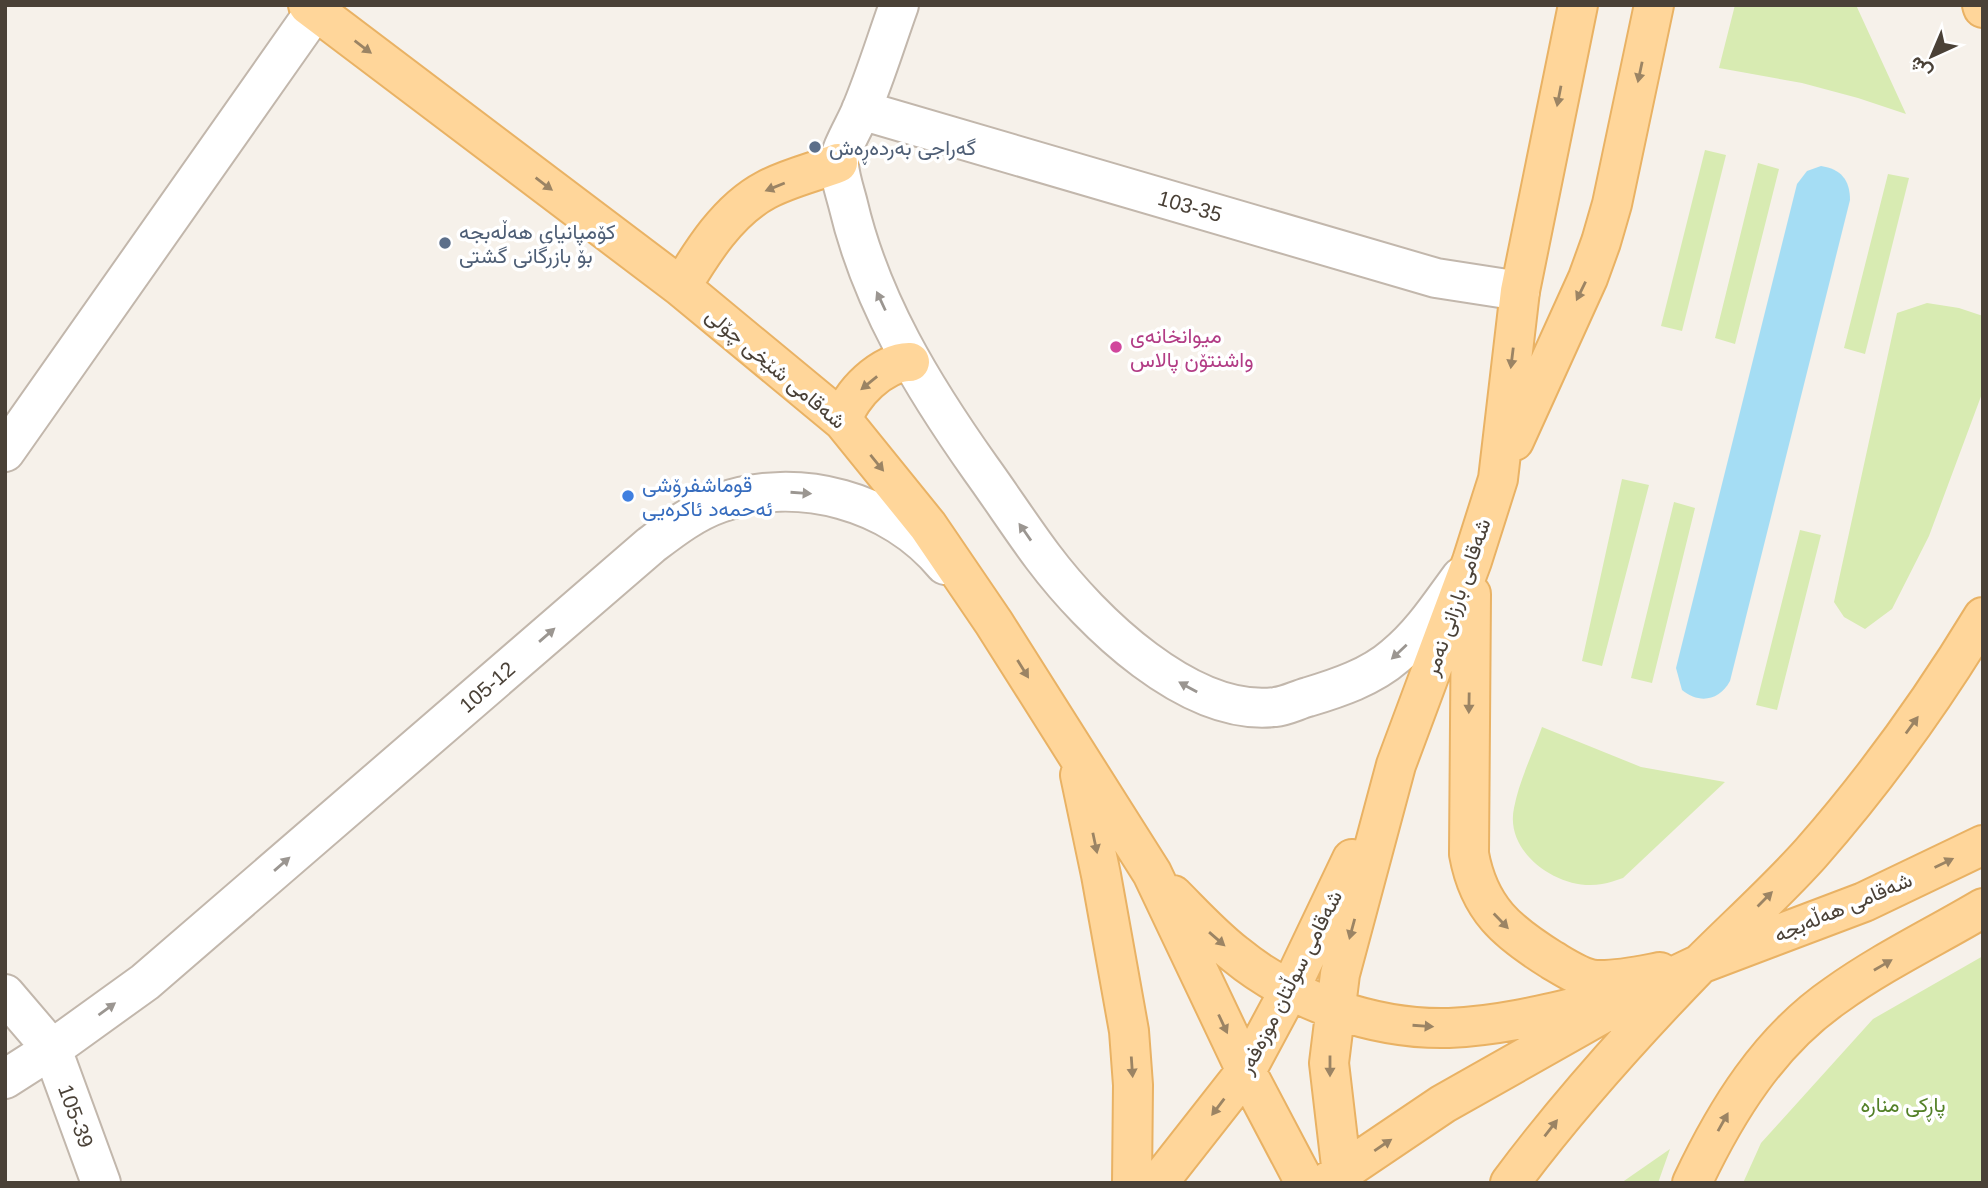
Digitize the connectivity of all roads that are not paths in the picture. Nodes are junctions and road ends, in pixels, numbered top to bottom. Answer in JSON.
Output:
{"nodes":[{"id":1,"x":899,"y":5,"type":"edge"},
{"id":2,"x":1578,"y":5,"type":"edge"},
{"id":3,"x":1654,"y":5,"type":"edge"},
{"id":4,"x":312,"y":8,"type":"edge"},
{"id":5,"x":861,"y":110,"type":"junction"},
{"id":6,"x":838,"y":163,"type":"junction"},
{"id":7,"x":681,"y":288,"type":"junction"},
{"id":8,"x":1520,"y":291,"type":"junction"},
{"id":9,"x":911,"y":362,"type":"junction"},
{"id":10,"x":843,"y":421,"type":"junction"},
{"id":11,"x":5,"y":452,"type":"edge"},
{"id":12,"x":1498,"y":479,"type":"junction"},
{"id":13,"x":1472,"y":561,"type":"junction"},
{"id":14,"x":1983,"y":617,"type":"edge"},
{"id":15,"x":994,"y":623,"type":"junction"},
{"id":16,"x":1076,"y":752,"type":"junction"},
{"id":17,"x":1396,"y":765,"type":"junction"},
{"id":18,"x":1983,"y":845,"type":"edge"},
{"id":19,"x":1152,"y":873,"type":"junction"},
{"id":20,"x":1983,"y":908,"type":"edge"},
{"id":21,"x":1700,"y":964,"type":"junction"},
{"id":22,"x":1290,"y":989,"type":"junction"},
{"id":23,"x":1641,"y":992,"type":"junction"},
{"id":24,"x":5,"y":994,"type":"edge"},
{"id":25,"x":1336,"y":1009,"type":"junction"},
{"id":26,"x":52,"y":1049,"type":"junction"},
{"id":27,"x":1246,"y":1071,"type":"junction"},
{"id":28,"x":5,"y":1079,"type":"edge"},
{"id":29,"x":1328,"y":1180,"type":"edge"},
{"id":30,"x":101,"y":1183,"type":"edge"},
{"id":31,"x":1132,"y":1183,"type":"edge"},
{"id":32,"x":1158,"y":1183,"type":"edge"},
{"id":33,"x":1510,"y":1183,"type":"edge"},
{"id":34,"x":1692,"y":1183,"type":"edge"}],
"edges":[{"from":1,"to":5,"type":"street"},
{"from":2,"to":8,"type":"main road","name":"شەقامی بارزانی نەمر","one_way":true},
{"from":3,"to":12,"type":"main road","one_way":true},
{"from":4,"to":7,"type":"main road","name":"شەقامی شێخی چۆلی","one_way":true},
{"from":4,"to":11,"type":"street"},
{"from":5,"to":6,"type":"street"},
{"from":5,"to":8,"type":"street","name":"103-35"},
{"from":6,"to":7,"type":"main road","one_way":true},
{"from":9,"to":6,"type":"street","one_way":true},
{"from":7,"to":10,"type":"main road","name":"شەقامی شێخی چۆلی"},
{"from":8,"to":12,"type":"main road","name":"شەقامی بارزانی نەمر","one_way":true},
{"from":9,"to":10,"type":"main road","one_way":true},
{"from":13,"to":9,"type":"street","one_way":true},
{"from":10,"to":15,"type":"main road","name":"شەقامی شێخی چۆلی","one_way":true},
{"from":12,"to":13,"type":"main road","name":"شەقامی بارزانی نەمر"},
{"from":13,"to":17,"type":"main road","name":"شەقامی بارزانی نەمر"},
{"from":13,"to":21,"type":"main road","one_way":true},
{"from":21,"to":14,"type":"main road","one_way":true},
{"from":15,"to":16,"type":"main road","name":"شەقامی شێخی چۆلی","one_way":true},
{"from":26,"to":15,"type":"street","name":"105-12","one_way":true},
{"from":16,"to":19,"type":"main road","name":"شەقامی شێخی چۆلی"},
{"from":16,"to":31,"type":"main road","one_way":true},
{"from":17,"to":22,"type":"main road","name":"شەقامی سوڵتان موزەفەر"},
{"from":17,"to":25,"type":"main road","name":"شەقامی بارزانی نەمر","one_way":true},
{"from":21,"to":18,"type":"main road","name":"شەقامی هەڵەبجە","one_way":true},
{"from":19,"to":22,"type":"main road","name":"شەقامی شێخی چۆلی","one_way":true},
{"from":19,"to":27,"type":"main road","name":"شەقامی شێخی چۆلی","one_way":true},
{"from":34,"to":20,"type":"main road","one_way":true},
{"from":21,"to":23,"type":"main road"},
{"from":33,"to":21,"type":"main road","one_way":true},
{"from":22,"to":25,"type":"main road","name":"شەقامی شێخی چۆلی"},
{"from":22,"to":27,"type":"main road","name":"شەقامی سوڵتان موزەفەر"},
{"from":25,"to":23,"type":"main road","name":"شەقامی شێخی چۆلی","one_way":true},
{"from":29,"to":23,"type":"main road","one_way":true},
{"from":24,"to":26,"type":"street"},
{"from":25,"to":29,"type":"main road","name":"شەقامی بارزانی نەمر","one_way":true},
{"from":26,"to":28,"type":"street","name":"105-12"},
{"from":26,"to":30,"type":"street","name":"105-39"},
{"from":27,"to":29,"type":"main road","name":"شەقامی شێخی چۆلی"},
{"from":27,"to":32,"type":"main road","name":"شەقامی سوڵتان موزەفەر","one_way":true}]}
